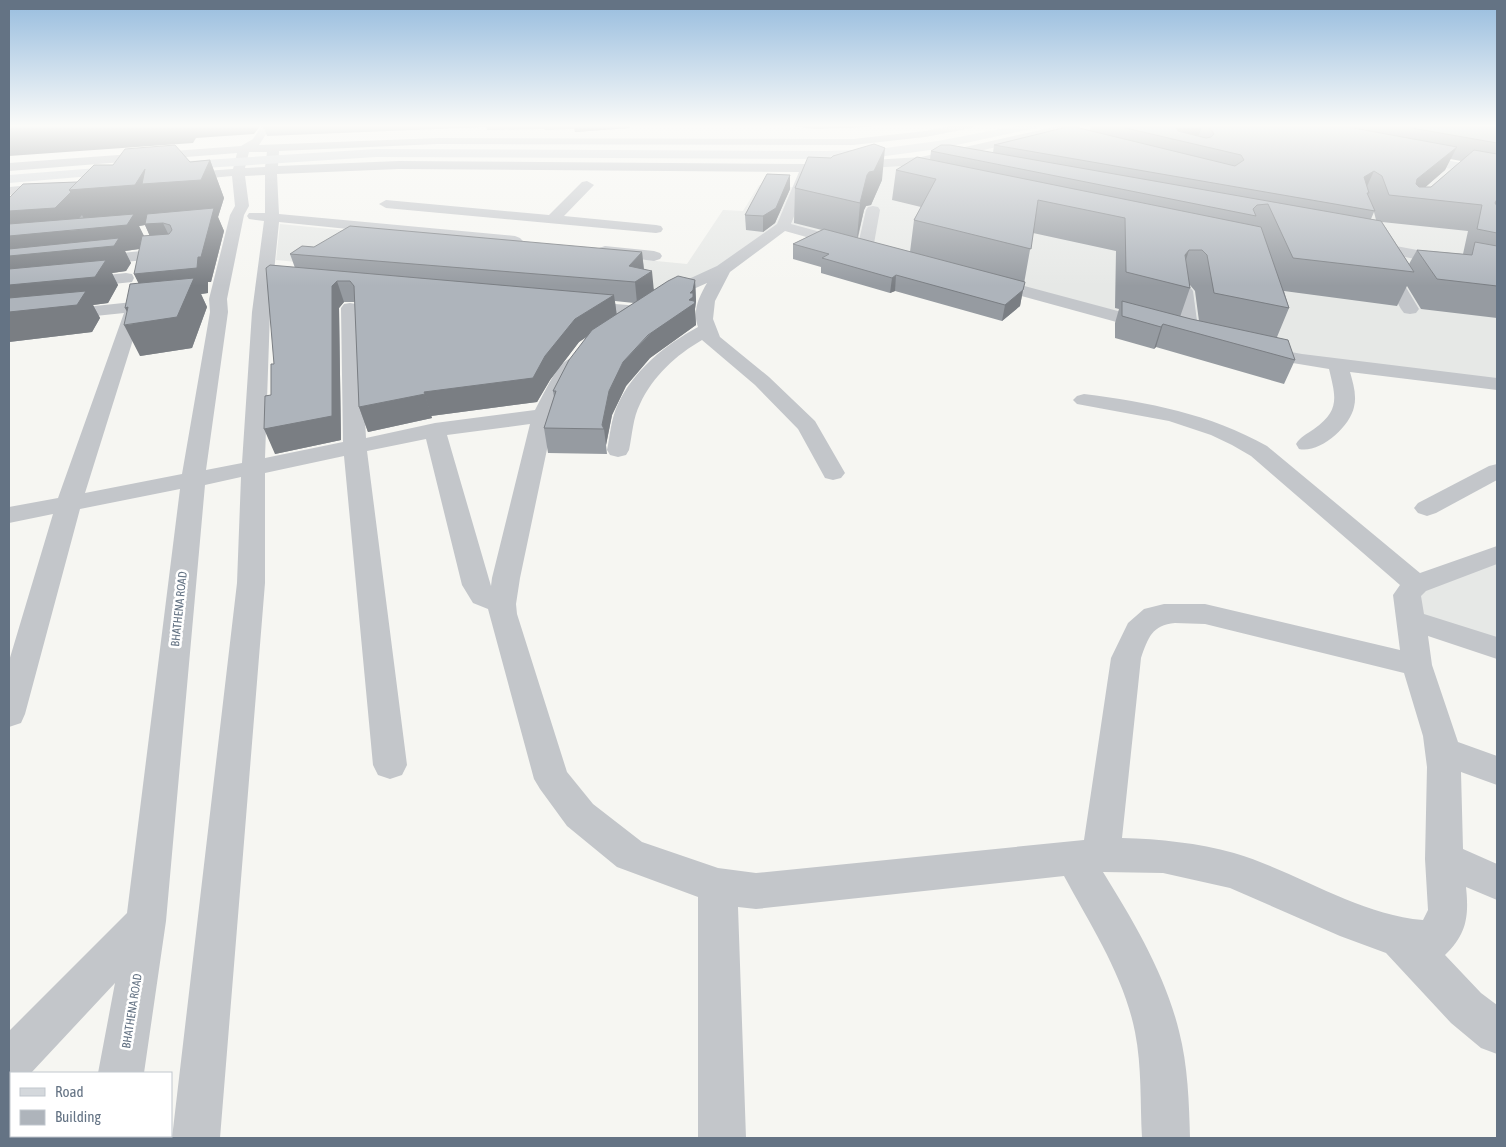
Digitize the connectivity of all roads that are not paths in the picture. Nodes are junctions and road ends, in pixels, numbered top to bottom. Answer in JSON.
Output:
{"nodes":[{"id":1,"x":94,"y":179,"type":"edge"},
{"id":2,"x":147,"y":179,"type":"edge"},
{"id":3,"x":242,"y":179,"type":"edge"},
{"id":4,"x":267,"y":179,"type":"edge"},
{"id":5,"x":267,"y":179,"type":"edge"},
{"id":6,"x":267,"y":179,"type":"edge"},
{"id":7,"x":273,"y":179,"type":"edge"},
{"id":8,"x":278,"y":179,"type":"edge"},
{"id":9,"x":334,"y":179,"type":"edge"},
{"id":10,"x":804,"y":179,"type":"edge"},
{"id":11,"x":128,"y":181,"type":"edge"},
{"id":12,"x":317,"y":182,"type":"dead end"},
{"id":13,"x":587,"y":185,"type":"dead end"},
{"id":14,"x":207,"y":187,"type":"edge"},
{"id":15,"x":10,"y":188,"type":"edge"},
{"id":16,"x":407,"y":192,"type":"dead end"},
{"id":17,"x":234,"y":197,"type":"junction"},
{"id":18,"x":550,"y":200,"type":"dead end"},
{"id":19,"x":570,"y":202,"type":"junction"},
{"id":20,"x":386,"y":204,"type":"junction"},
{"id":21,"x":872,"y":210,"type":"edge"},
{"id":22,"x":553,"y":219,"type":"junction"},
{"id":23,"x":793,"y":222,"type":"junction"},
{"id":24,"x":349,"y":224,"type":"junction"},
{"id":25,"x":656,"y":228,"type":"dead end"},
{"id":26,"x":824,"y":229,"type":"edge"},
{"id":27,"x":1369,"y":229,"type":"edge"},
{"id":28,"x":526,"y":243,"type":"edge"},
{"id":29,"x":1355,"y":243,"type":"edge"},
{"id":30,"x":1374,"y":247,"type":"junction"},
{"id":31,"x":865,"y":249,"type":"junction"},
{"id":32,"x":595,"y":250,"type":"edge"},
{"id":33,"x":173,"y":253,"type":"edge"},
{"id":34,"x":884,"y":254,"type":"edge"},
{"id":35,"x":654,"y":256,"type":"dead end"},
{"id":36,"x":76,"y":262,"type":"edge"},
{"id":37,"x":723,"y":269,"type":"junction"},
{"id":38,"x":1497,"y":270,"type":"edge"},
{"id":39,"x":970,"y":277,"type":"edge"},
{"id":40,"x":126,"y":278,"type":"dead end"},
{"id":41,"x":9,"y":290,"type":"edge"},
{"id":42,"x":1184,"y":291,"type":"edge"},
{"id":43,"x":172,"y":303,"type":"edge"},
{"id":44,"x":561,"y":304,"type":"edge"},
{"id":45,"x":135,"y":307,"type":"junction"},
{"id":46,"x":350,"y":308,"type":"edge"},
{"id":47,"x":1410,"y":309,"type":"edge"},
{"id":48,"x":640,"y":311,"type":"junction"},
{"id":49,"x":9,"y":320,"type":"edge"},
{"id":50,"x":708,"y":329,"type":"junction"},
{"id":51,"x":1237,"y":347,"type":"edge"},
{"id":52,"x":1338,"y":365,"type":"junction"},
{"id":53,"x":1497,"y":384,"type":"edge"},
{"id":54,"x":1084,"y":400,"type":"dead end"},
{"id":55,"x":543,"y":416,"type":"junction"},
{"id":56,"x":435,"y":430,"type":"junction"},
{"id":57,"x":1307,"y":444,"type":"dead end"},
{"id":58,"x":355,"y":447,"type":"junction"},
{"id":59,"x":618,"y":450,"type":"dead end"},
{"id":60,"x":253,"y":468,"type":"junction"},
{"id":61,"x":1497,"y":470,"type":"edge"},
{"id":62,"x":833,"y":473,"type":"dead end"},
{"id":63,"x":193,"y":478,"type":"junction"},
{"id":64,"x":69,"y":504,"type":"junction"},
{"id":65,"x":1427,"y":508,"type":"dead end"},
{"id":66,"x":9,"y":515,"type":"edge"},
{"id":67,"x":1497,"y":555,"type":"edge"},
{"id":68,"x":1416,"y":584,"type":"junction"},
{"id":69,"x":502,"y":604,"type":"junction"},
{"id":70,"x":1410,"y":620,"type":"junction"},
{"id":71,"x":1497,"y":648,"type":"edge"},
{"id":72,"x":1417,"y":665,"type":"junction"},
{"id":73,"x":9,"y":714,"type":"edge"},
{"id":74,"x":1442,"y":750,"type":"junction"},
{"id":75,"x":390,"y":765,"type":"dead end"},
{"id":76,"x":1497,"y":771,"type":"edge"},
{"id":77,"x":1088,"y":856,"type":"junction"},
{"id":78,"x":1444,"y":858,"type":"junction"},
{"id":79,"x":1497,"y":882,"type":"edge"},
{"id":80,"x":718,"y":886,"type":"junction"},
{"id":81,"x":146,"y":920,"type":"junction"},
{"id":82,"x":1400,"y":938,"type":"junction"},
{"id":83,"x":1497,"y":1032,"type":"edge"},
{"id":84,"x":9,"y":1063,"type":"edge"},
{"id":85,"x":121,"y":1072,"type":"edge"},
{"id":86,"x":196,"y":1138,"type":"edge"},
{"id":87,"x":722,"y":1138,"type":"edge"},
{"id":88,"x":1166,"y":1138,"type":"edge"}],
"edges":[{"from":1,"to":15,"type":"main road"},
{"from":2,"to":17,"type":"street"},
{"from":3,"to":17,"type":"street"},
{"from":4,"to":17,"type":"street"},
{"from":5,"to":17,"type":"street"},
{"from":6,"to":17,"type":"street"},
{"from":7,"to":60,"type":"street"},
{"from":8,"to":24,"type":"street"},
{"from":9,"to":12,"type":"street"},
{"from":10,"to":23,"type":"street"},
{"from":11,"to":15,"type":"street"},
{"from":13,"to":19,"type":"street"},
{"from":14,"to":17,"type":"street"},
{"from":16,"to":20,"type":"street"},
{"from":17,"to":63,"type":"street","name":"BHATHENA ROAD"},
{"from":18,"to":19,"type":"street"},
{"from":19,"to":22,"type":"street"},
{"from":20,"to":22,"type":"street"},
{"from":20,"to":24,"type":"street"},
{"from":21,"to":31,"type":"street"},
{"from":22,"to":25,"type":"street"},
{"from":23,"to":26,"type":"street"},
{"from":23,"to":31,"type":"street"},
{"from":23,"to":37,"type":"street"},
{"from":24,"to":28,"type":"street"},
{"from":27,"to":30,"type":"street"},
{"from":29,"to":30,"type":"street"},
{"from":30,"to":38,"type":"street"},
{"from":30,"to":47,"type":"street"},
{"from":31,"to":34,"type":"street"},
{"from":32,"to":35,"type":"street"},
{"from":33,"to":36,"type":"street"},
{"from":37,"to":48,"type":"street"},
{"from":37,"to":50,"type":"street"},
{"from":39,"to":42,"type":"street"},
{"from":40,"to":41,"type":"street"},
{"from":43,"to":45,"type":"street"},
{"from":44,"to":48,"type":"street"},
{"from":45,"to":49,"type":"street"},
{"from":45,"to":64,"type":"street"},
{"from":46,"to":58,"type":"street"},
{"from":48,"to":55,"type":"street"},
{"from":50,"to":59,"type":"street"},
{"from":50,"to":62,"type":"street"},
{"from":51,"to":52,"type":"street"},
{"from":52,"to":53,"type":"street"},
{"from":52,"to":57,"type":"street"},
{"from":54,"to":68,"type":"street"},
{"from":55,"to":56,"type":"street"},
{"from":55,"to":69,"type":"street"},
{"from":56,"to":58,"type":"street"},
{"from":56,"to":69,"type":"street"},
{"from":58,"to":60,"type":"street"},
{"from":58,"to":75,"type":"street"},
{"from":60,"to":63,"type":"street"},
{"from":60,"to":86,"type":"street"},
{"from":61,"to":65,"type":"street"},
{"from":63,"to":64,"type":"street"},
{"from":63,"to":81,"type":"street","name":"BHATHENA ROAD"},
{"from":64,"to":66,"type":"street"},
{"from":64,"to":73,"type":"street"},
{"from":67,"to":68,"type":"street"},
{"from":68,"to":70,"type":"street"},
{"from":69,"to":80,"type":"street"},
{"from":70,"to":71,"type":"street"},
{"from":70,"to":72,"type":"street"},
{"from":72,"to":74,"type":"street"},
{"from":72,"to":77,"type":"street"},
{"from":74,"to":76,"type":"street"},
{"from":74,"to":78,"type":"street"},
{"from":77,"to":80,"type":"street"},
{"from":77,"to":82,"type":"street"},
{"from":77,"to":88,"type":"street"},
{"from":78,"to":79,"type":"street"},
{"from":78,"to":82,"type":"street"},
{"from":80,"to":87,"type":"street"},
{"from":81,"to":84,"type":"street"},
{"from":81,"to":85,"type":"street","name":"BHATHENA ROAD"},
{"from":82,"to":83,"type":"street"}]}
